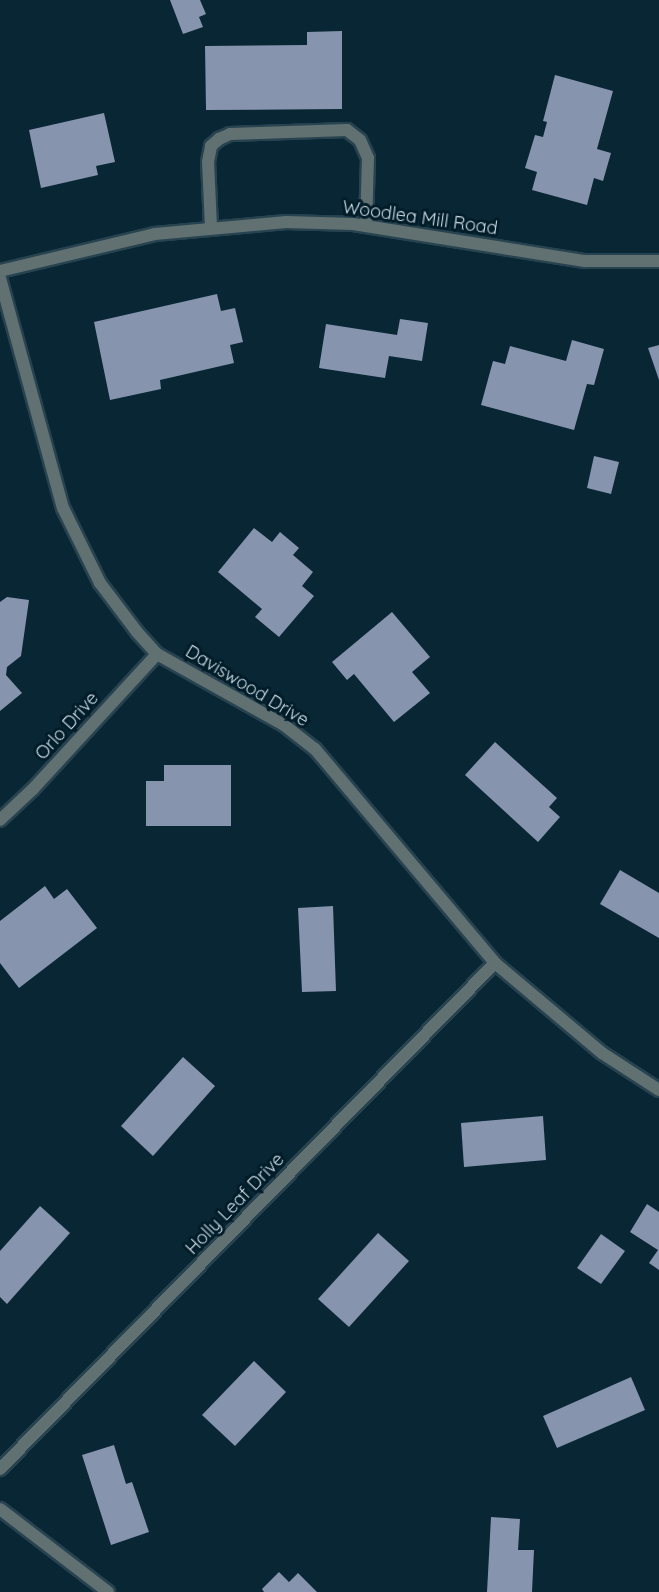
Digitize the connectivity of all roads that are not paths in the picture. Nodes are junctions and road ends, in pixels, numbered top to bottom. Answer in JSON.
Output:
{"nodes":[{"id":1,"x":366,"y":226,"type":"junction"},
{"id":2,"x":211,"y":227,"type":"junction"},
{"id":3,"x":659,"y":261,"type":"edge"},
{"id":4,"x":0,"y":271,"type":"edge"},
{"id":5,"x":0,"y":278,"type":"edge"},
{"id":6,"x":157,"y":654,"type":"junction"},
{"id":7,"x":0,"y":820,"type":"edge"},
{"id":8,"x":495,"y":963,"type":"junction"},
{"id":9,"x":659,"y":1090,"type":"edge"},
{"id":10,"x":0,"y":1469,"type":"edge"},
{"id":11,"x":0,"y":1509,"type":"edge"},
{"id":12,"x":108,"y":1592,"type":"edge"}],
"edges":[{"from":1,"to":2,"type":"street","name":"Woodlea Mill Road"},
{"from":1,"to":2,"type":"street"},
{"from":1,"to":3,"type":"street","name":"Woodlea Mill Road"},
{"from":2,"to":4,"type":"street","name":"Woodlea Mill Road"},
{"from":5,"to":6,"type":"street","name":"Daviswood Drive"},
{"from":6,"to":7,"type":"street","name":"Orlo Drive"},
{"from":6,"to":8,"type":"street","name":"Daviswood Drive"},
{"from":8,"to":9,"type":"street","name":"Daviswood Drive"},
{"from":8,"to":10,"type":"street","name":"Holly Leaf Drive"},
{"from":11,"to":12,"type":"street"}]}
